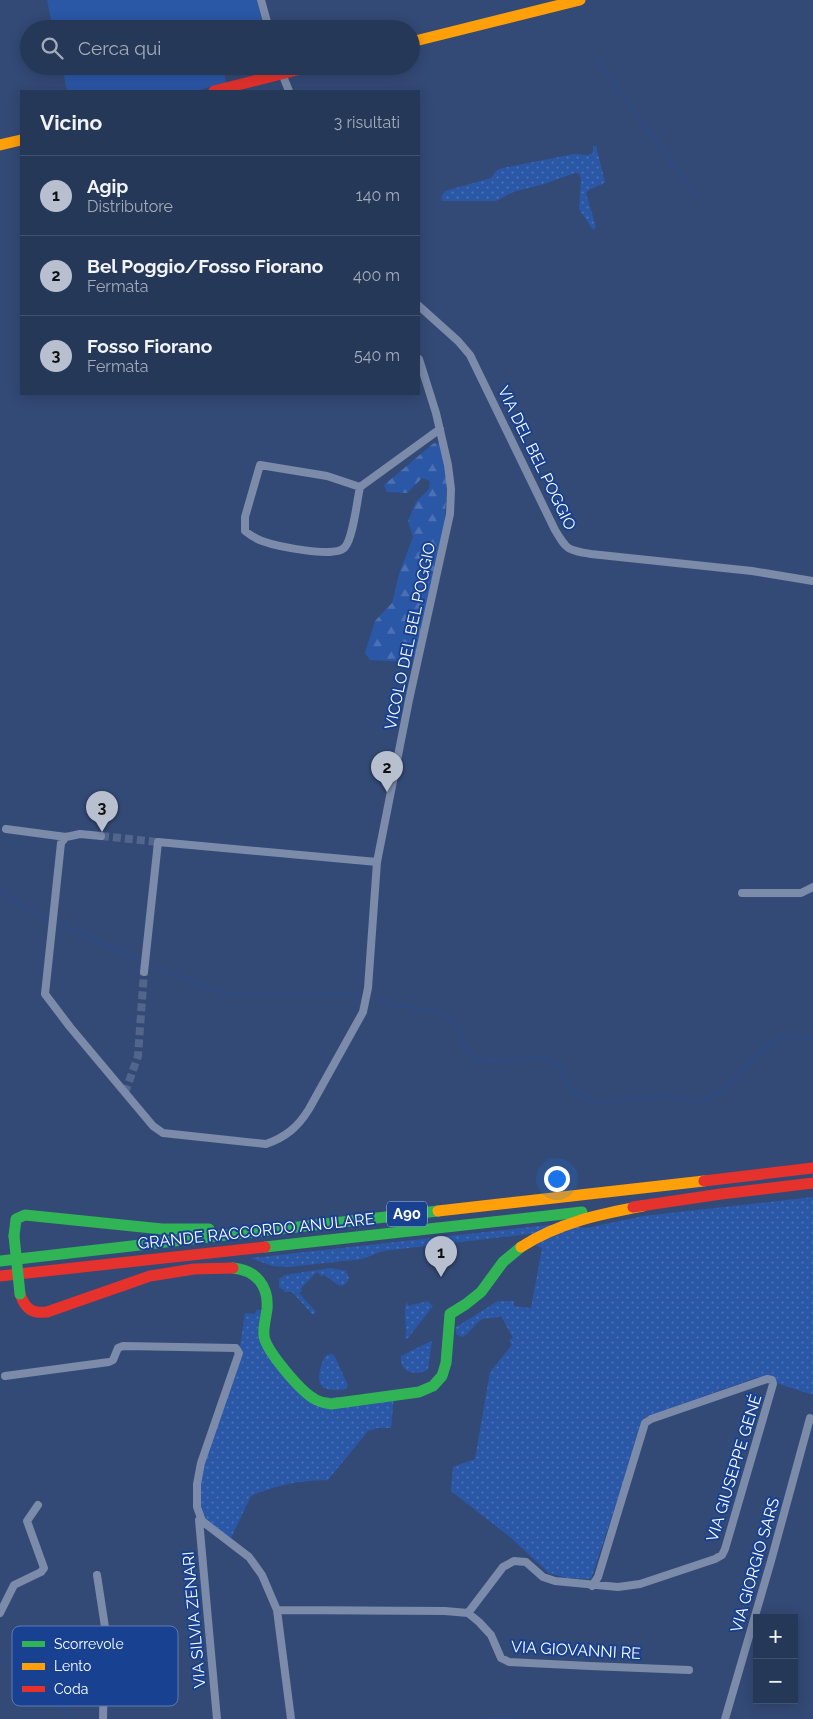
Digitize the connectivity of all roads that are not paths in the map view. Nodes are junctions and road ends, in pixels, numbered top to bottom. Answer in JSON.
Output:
{"nodes":[{"id":1,"x":261,"y":0,"type":"edge"},
{"id":2,"x":580,"y":0,"type":"edge"},
{"id":3,"x":267,"y":20,"type":"edge"},
{"id":4,"x":420,"y":40,"type":"edge"},
{"id":5,"x":264,"y":75,"type":"edge"},
{"id":6,"x":282,"y":75,"type":"edge"},
{"id":7,"x":217,"y":90,"type":"edge"},
{"id":8,"x":289,"y":90,"type":"edge"},
{"id":9,"x":20,"y":140,"type":"edge"},
{"id":10,"x":0,"y":145,"type":"edge"},
{"id":11,"x":420,"y":307,"type":"edge"},
{"id":12,"x":420,"y":362,"type":"edge"},
{"id":13,"x":440,"y":429,"type":"junction"},
{"id":14,"x":360,"y":487,"type":"junction"},
{"id":15,"x":813,"y":581,"type":"edge"},
{"id":16,"x":6,"y":829,"type":"dead end"},
{"id":17,"x":101,"y":836,"type":"tunnel mouth"},
{"id":18,"x":66,"y":837,"type":"junction"},
{"id":19,"x":378,"y":862,"type":"junction"},
{"id":20,"x":813,"y":887,"type":"edge"},
{"id":21,"x":742,"y":893,"type":"dead end"},
{"id":22,"x":144,"y":972,"type":"tunnel mouth"},
{"id":23,"x":813,"y":1168,"type":"edge"},
{"id":24,"x":813,"y":1183,"type":"edge"},
{"id":25,"x":642,"y":1206,"type":"junction"},
{"id":26,"x":288,"y":1228,"type":"junction"},
{"id":27,"x":0,"y":1261,"type":"edge"},
{"id":28,"x":0,"y":1276,"type":"edge"},
{"id":29,"x":5,"y":1376,"type":"dead end"},
{"id":30,"x":810,"y":1418,"type":"dead end"},
{"id":31,"x":38,"y":1504,"type":"dead end"},
{"id":32,"x":200,"y":1518,"type":"junction"},
{"id":33,"x":98,"y":1575,"type":"dead end"},
{"id":34,"x":592,"y":1586,"type":"junction"},
{"id":35,"x":277,"y":1610,"type":"junction"},
{"id":36,"x":0,"y":1613,"type":"edge"},
{"id":37,"x":468,"y":1613,"type":"junction"},
{"id":38,"x":105,"y":1626,"type":"edge"},
{"id":39,"x":689,"y":1670,"type":"dead end"},
{"id":40,"x":103,"y":1706,"type":"edge"},
{"id":41,"x":103,"y":1719,"type":"edge"},
{"id":42,"x":218,"y":1719,"type":"edge"},
{"id":43,"x":290,"y":1719,"type":"edge"},
{"id":44,"x":725,"y":1719,"type":"edge"}],
"edges":[{"from":1,"to":3,"type":"street"},
{"from":2,"to":4,"type":"main road"},
{"from":5,"to":7,"type":"main road"},
{"from":6,"to":8,"type":"street"},
{"from":9,"to":10,"type":"main road"},
{"from":11,"to":15,"type":"street","name":"VIA DEL BEL POGGIO"},
{"from":12,"to":13,"type":"street","name":"VICOLO DEL BEL POGGIO"},
{"from":13,"to":14,"type":"street"},
{"from":13,"to":19,"type":"street","name":"VICOLO DEL BEL POGGIO"},
{"from":14,"to":14,"type":"street"},
{"from":16,"to":18,"type":"street"},
{"from":17,"to":18,"type":"street"},
{"from":18,"to":19,"type":"street","name":"VICOLO DEL BEL POGGIO"},
{"from":19,"to":22,"type":"street"},
{"from":20,"to":21,"type":"street"},
{"from":23,"to":26,"type":"main road","name":"GRANDE RACCORDO ANULARE","number":"A90"},
{"from":24,"to":25,"type":"main road","name":"GRANDE RACCORDO ANULARE","number":"A90"},
{"from":25,"to":26,"type":"main road","bridge":true},
{"from":25,"to":28,"type":"main road","name":"GRANDE RACCORDO ANULARE","number":"A90"},
{"from":26,"to":27,"type":"main road","name":"GRANDE RACCORDO ANULARE","number":"A90"},
{"from":29,"to":32,"type":"street","name":"VIA SILVIA ZENARI"},
{"from":30,"to":44,"type":"street","name":"VIA GIORGIO SARS"},
{"from":31,"to":36,"type":"street"},
{"from":32,"to":35,"type":"street"},
{"from":32,"to":42,"type":"street","name":"VIA SILVIA ZENARI"},
{"from":33,"to":38,"type":"street"},
{"from":34,"to":34,"type":"street","name":"VIA GIUSEPPE GENÉ"},
{"from":34,"to":37,"type":"street","name":"VIA GIUSEPPE GENÉ"},
{"from":35,"to":37,"type":"street"},
{"from":35,"to":43,"type":"street"},
{"from":37,"to":39,"type":"street","name":"VIA GIOVANNI RE"},
{"from":40,"to":41,"type":"street"}]}
